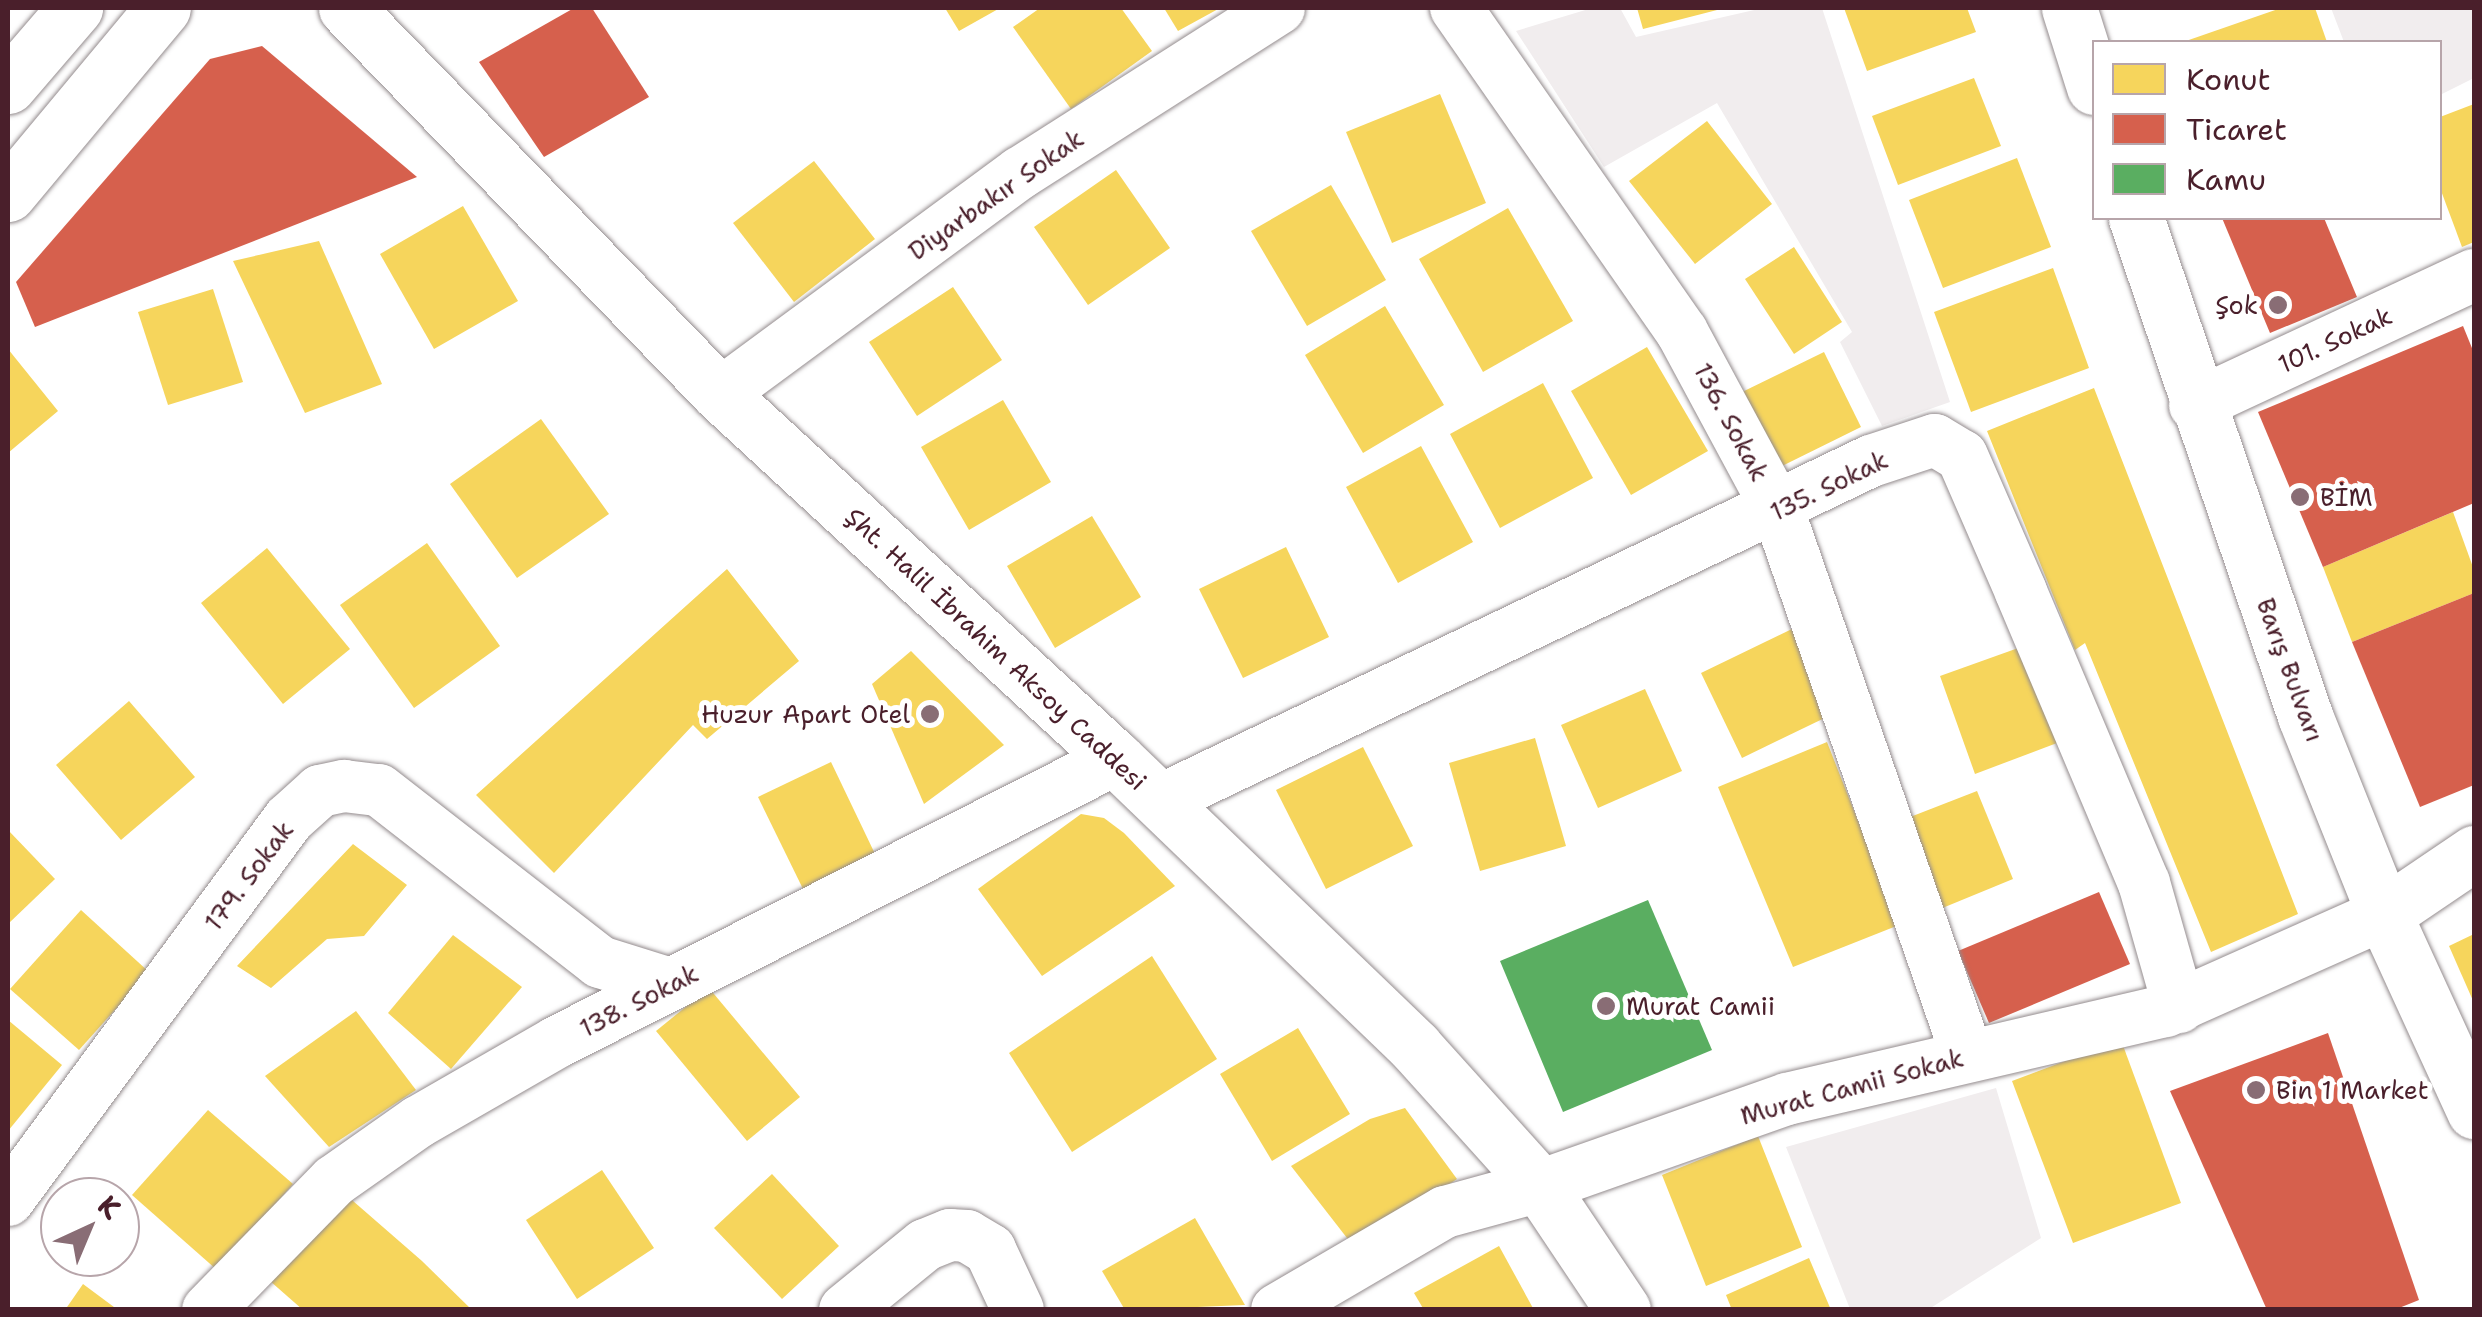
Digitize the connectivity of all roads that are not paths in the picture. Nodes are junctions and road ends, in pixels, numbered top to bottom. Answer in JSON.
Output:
{"nodes":[{"id":1,"x":75,"y":8,"type":"edge"},
{"id":2,"x":163,"y":8,"type":"edge"},
{"id":3,"x":346,"y":8,"type":"edge"},
{"id":4,"x":1279,"y":8,"type":"edge"},
{"id":5,"x":1456,"y":8,"type":"edge"},
{"id":6,"x":2069,"y":8,"type":"edge"},
{"id":7,"x":2092,"y":81,"type":"edge"},
{"id":8,"x":8,"y":86,"type":"edge"},
{"id":9,"x":8,"y":194,"type":"edge"},
{"id":10,"x":2137,"y":220,"type":"edge"},
{"id":11,"x":2474,"y":275,"type":"edge"},
{"id":12,"x":720,"y":394,"type":"junction"},
{"id":13,"x":2196,"y":404,"type":"junction"},
{"id":14,"x":1778,"y":510,"type":"junction"},
{"id":15,"x":1116,"y":759,"type":"junction"},
{"id":16,"x":1160,"y":801,"type":"junction"},
{"id":17,"x":2474,"y":853,"type":"edge"},
{"id":18,"x":2384,"y":914,"type":"junction"},
{"id":19,"x":670,"y":984,"type":"junction"},
{"id":20,"x":2179,"y":1007,"type":"junction"},
{"id":21,"x":1967,"y":1056,"type":"junction"},
{"id":22,"x":2474,"y":1111,"type":"edge"},
{"id":23,"x":1540,"y":1186,"type":"junction"},
{"id":24,"x":8,"y":1200,"type":"edge"},
{"id":25,"x":208,"y":1310,"type":"edge"},
{"id":26,"x":846,"y":1310,"type":"edge"},
{"id":27,"x":1018,"y":1310,"type":"edge"},
{"id":28,"x":1277,"y":1310,"type":"edge"},
{"id":29,"x":1623,"y":1310,"type":"edge"}],
"edges":[{"from":1,"to":8,"type":"street"},
{"from":2,"to":9,"type":"street"},
{"from":3,"to":12,"type":"street","name":"Şht. Halil İbrahim Aksoy Caddesi"},
{"from":4,"to":12,"type":"street","name":"Diyarbakır Sokak"},
{"from":5,"to":14,"type":"street","name":"136. Sokak"},
{"from":6,"to":7,"type":"street"},
{"from":10,"to":13,"type":"street","name":"Barış Bulvarı"},
{"from":11,"to":13,"type":"street","name":"101. Sokak"},
{"from":12,"to":15,"type":"street","name":"Şht. Halil İbrahim Aksoy Caddesi"},
{"from":13,"to":18,"type":"street","name":"Barış Bulvarı"},
{"from":14,"to":16,"type":"street","name":"135. Sokak"},
{"from":14,"to":20,"type":"street","name":"135. Sokak"},
{"from":14,"to":21,"type":"street","name":"136. Sokak"},
{"from":15,"to":16,"type":"street","name":"Şht. Halil İbrahim Aksoy Caddesi"},
{"from":15,"to":19,"type":"street","name":"138. Sokak"},
{"from":16,"to":23,"type":"street","name":"Şht. Halil İbrahim Aksoy Caddesi"},
{"from":17,"to":18,"type":"street"},
{"from":18,"to":20,"type":"street","name":"Murat Camii Sokak"},
{"from":18,"to":22,"type":"street","name":"Barış Bulvarı"},
{"from":19,"to":24,"type":"street","name":"179. Sokak"},
{"from":19,"to":25,"type":"street","name":"138. Sokak"},
{"from":20,"to":21,"type":"street","name":"Murat Camii Sokak"},
{"from":21,"to":23,"type":"street","name":"Murat Camii Sokak"},
{"from":23,"to":28,"type":"street","name":"Murat Camii Sokak"},
{"from":23,"to":29,"type":"street","name":"Şht. Halil İbrahim Aksoy Caddesi"},
{"from":26,"to":27,"type":"street"}]}
